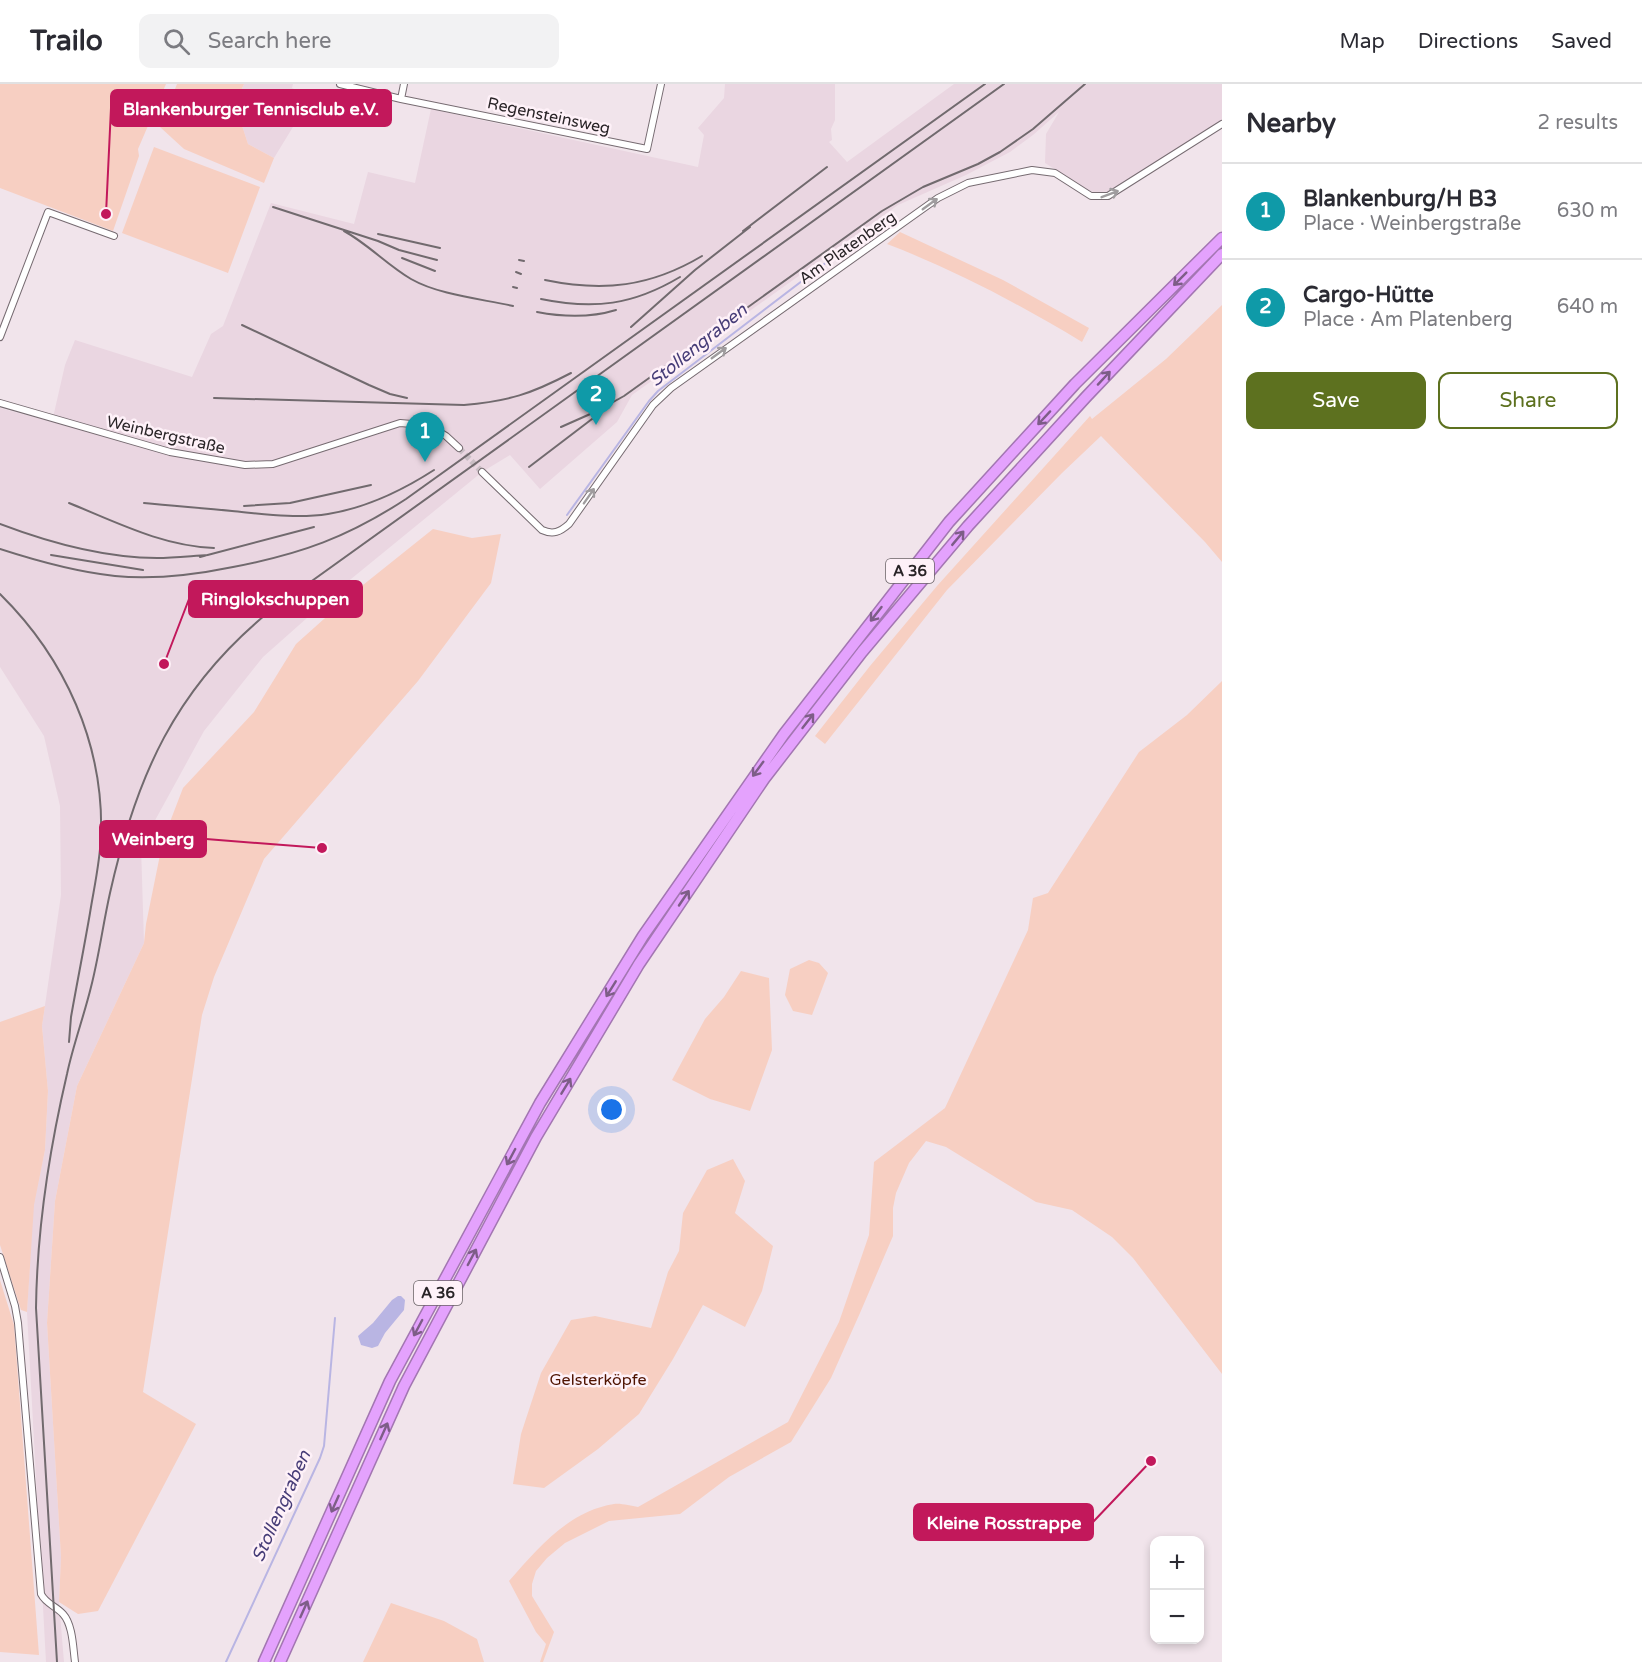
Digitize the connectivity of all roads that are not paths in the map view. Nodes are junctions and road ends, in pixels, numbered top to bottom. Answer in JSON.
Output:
{"nodes":[{"id":1,"x":340,"y":84,"type":"edge"},
{"id":2,"x":404,"y":84,"type":"edge"},
{"id":3,"x":661,"y":84,"type":"edge"},
{"id":4,"x":401,"y":99,"type":"junction"},
{"id":5,"x":1222,"y":124,"type":"edge"},
{"id":6,"x":114,"y":236,"type":"dead end"},
{"id":7,"x":1222,"y":238,"type":"edge"},
{"id":8,"x":1222,"y":254,"type":"edge"},
{"id":9,"x":0,"y":337,"type":"edge"},
{"id":10,"x":0,"y":403,"type":"edge"},
{"id":11,"x":459,"y":448,"type":"tunnel mouth"},
{"id":12,"x":482,"y":471,"type":"tunnel mouth"},
{"id":13,"x":0,"y":1257,"type":"edge"},
{"id":14,"x":75,"y":1662,"type":"edge"},
{"id":15,"x":264,"y":1662,"type":"edge"},
{"id":16,"x":280,"y":1662,"type":"edge"}],
"edges":[{"from":1,"to":4,"type":"street","name":"Regensteinsweg"},
{"from":2,"to":4,"type":"street"},
{"from":3,"to":4,"type":"street","name":"Regensteinsweg"},
{"from":12,"to":5,"type":"street","name":"Am Platenberg","one_way":true},
{"from":6,"to":9,"type":"street"},
{"from":7,"to":15,"type":"highway","number":"A 36","one_way":true},
{"from":16,"to":8,"type":"highway","number":"A 36","one_way":true},
{"from":10,"to":11,"type":"street","name":"Weinbergstraße"},
{"from":13,"to":14,"type":"street"}]}
